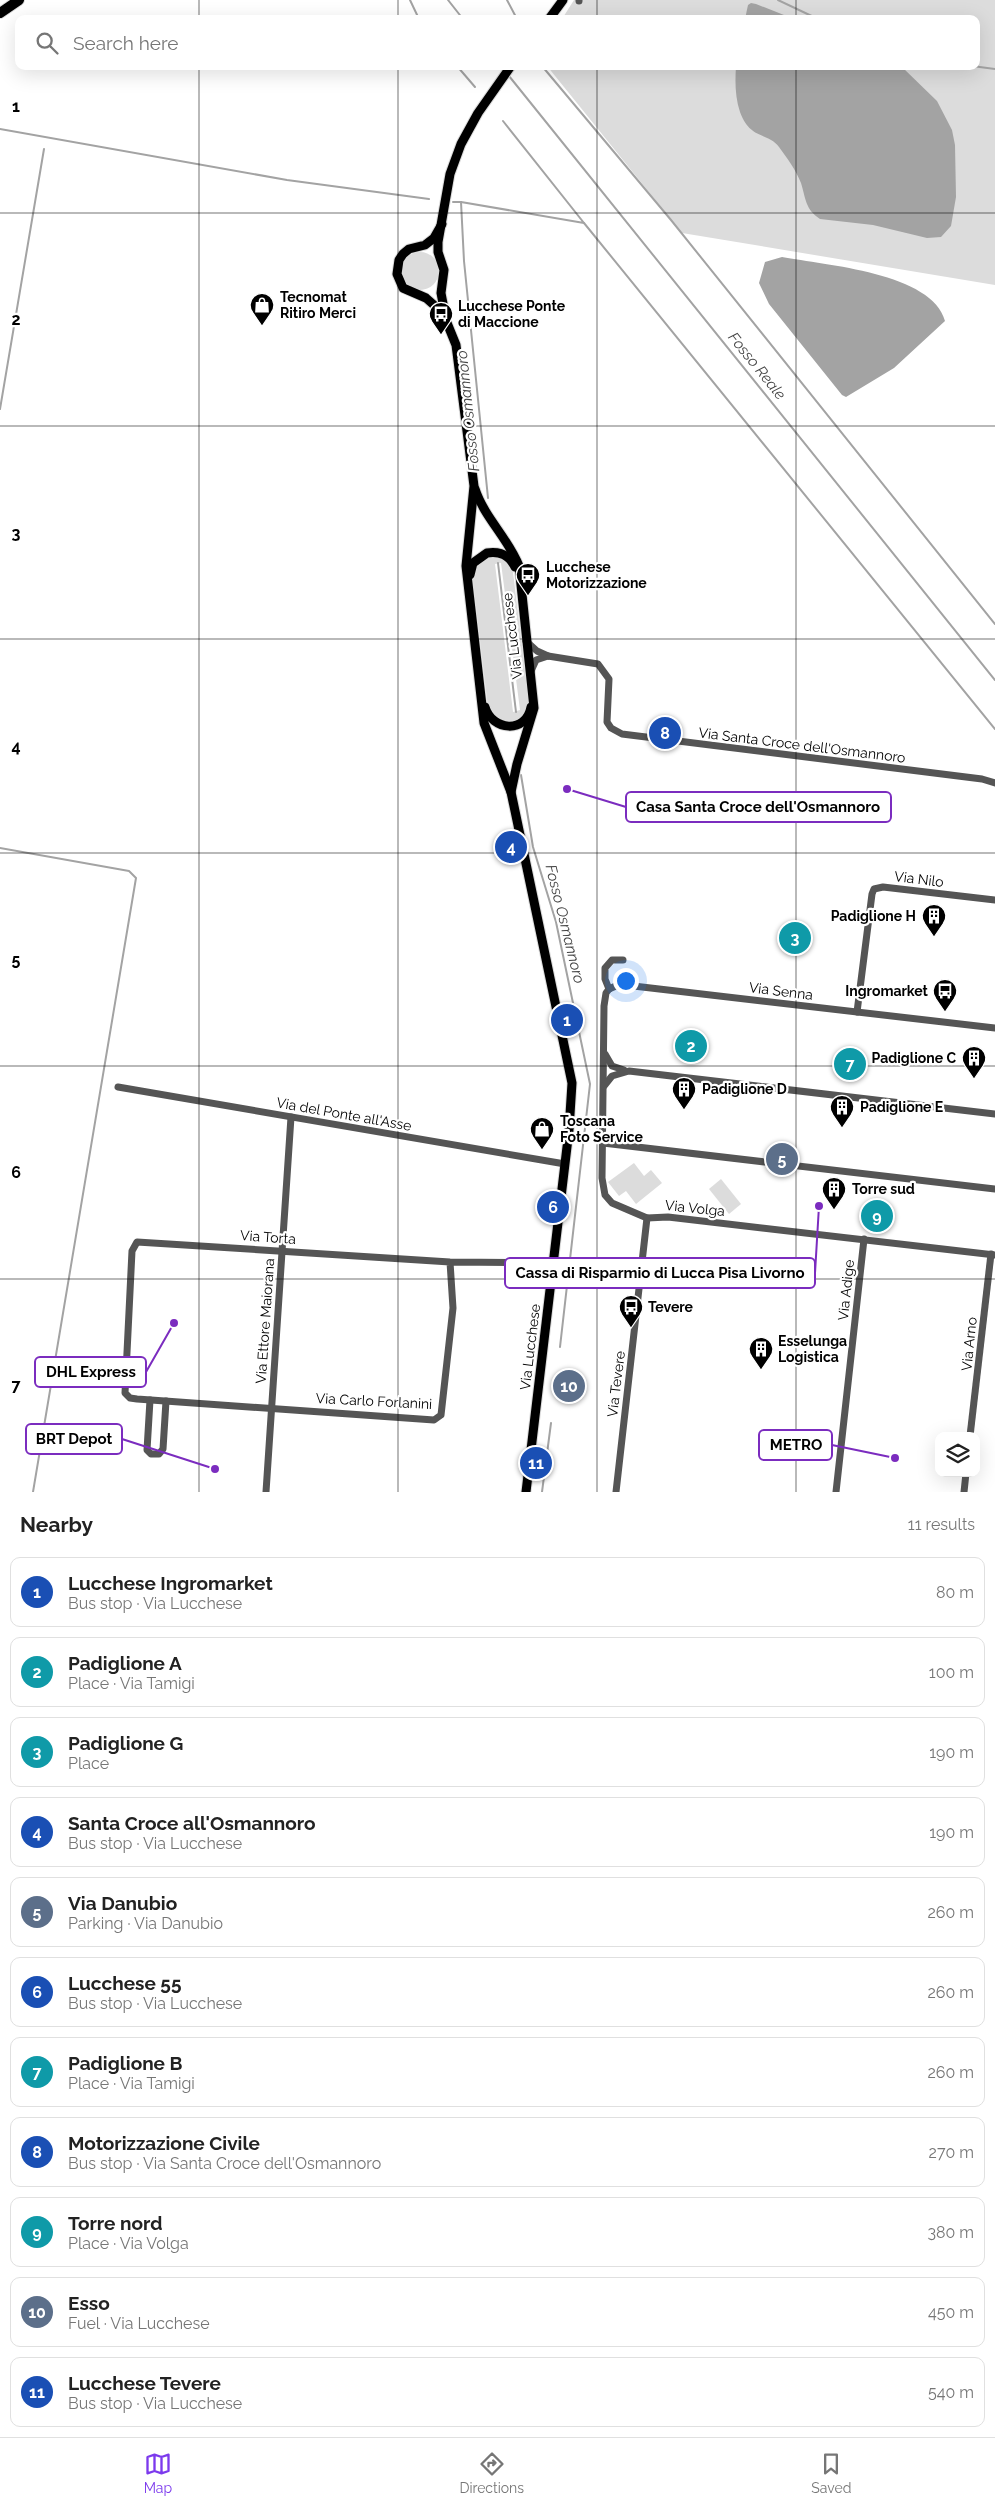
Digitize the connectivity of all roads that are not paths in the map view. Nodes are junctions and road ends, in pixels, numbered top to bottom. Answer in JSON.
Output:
{"nodes":[{"id":1,"x":19,"y":0,"type":"edge"},
{"id":2,"x":563,"y":0,"type":"edge"},
{"id":3,"x":0,"y":13,"type":"edge"},
{"id":4,"x":552,"y":15,"type":"edge"},
{"id":5,"x":507,"y":70,"type":"edge"},
{"id":6,"x":442,"y":224,"type":"junction"},
{"id":7,"x":422,"y":246,"type":"junction"},
{"id":8,"x":440,"y":257,"type":"junction"},
{"id":9,"x":441,"y":282,"type":"junction"},
{"id":10,"x":417,"y":294,"type":"junction"},
{"id":11,"x":447,"y":321,"type":"junction"},
{"id":12,"x":474,"y":486,"type":"junction"},
{"id":13,"x":520,"y":583,"type":"junction"},
{"id":14,"x":469,"y":585,"type":"junction"},
{"id":15,"x":526,"y":640,"type":"junction"},
{"id":16,"x":548,"y":656,"type":"junction"},
{"id":17,"x":531,"y":679,"type":"junction"},
{"id":18,"x":482,"y":692,"type":"junction"},
{"id":19,"x":533,"y":698,"type":"junction"},
{"id":20,"x":995,"y":783,"type":"edge"},
{"id":21,"x":511,"y":792,"type":"junction"},
{"id":22,"x":995,"y":900,"type":"edge"},
{"id":23,"x":623,"y":960,"type":"dead end"},
{"id":24,"x":610,"y":989,"type":"junction"},
{"id":25,"x":857,"y":1012,"type":"junction"},
{"id":26,"x":995,"y":1028,"type":"edge"},
{"id":27,"x":604,"y":1051,"type":"junction"},
{"id":28,"x":629,"y":1072,"type":"junction"},
{"id":29,"x":118,"y":1087,"type":"dead end"},
{"id":30,"x":603,"y":1088,"type":"junction"},
{"id":31,"x":995,"y":1114,"type":"edge"},
{"id":32,"x":291,"y":1117,"type":"junction"},
{"id":33,"x":603,"y":1143,"type":"junction"},
{"id":34,"x":565,"y":1164,"type":"junction"},
{"id":35,"x":995,"y":1189,"type":"edge"},
{"id":36,"x":647,"y":1218,"type":"junction"},
{"id":37,"x":864,"y":1240,"type":"junction"},
{"id":38,"x":282,"y":1250,"type":"junction"},
{"id":39,"x":993,"y":1254,"type":"edge"},
{"id":40,"x":450,"y":1262,"type":"junction"},
{"id":41,"x":553,"y":1263,"type":"junction"},
{"id":42,"x":150,"y":1400,"type":"junction"},
{"id":43,"x":166,"y":1401,"type":"junction"},
{"id":44,"x":272,"y":1408,"type":"junction"},
{"id":45,"x":971,"y":1432,"type":"edge"},
{"id":46,"x":966,"y":1477,"type":"edge"},
{"id":47,"x":266,"y":1492,"type":"edge"},
{"id":48,"x":526,"y":1492,"type":"edge"},
{"id":49,"x":616,"y":1492,"type":"edge"},
{"id":50,"x":836,"y":1492,"type":"edge"},
{"id":51,"x":964,"y":1492,"type":"edge"}],
"edges":[{"from":1,"to":3,"type":"highway"},
{"from":2,"to":4,"type":"main road"},
{"from":5,"to":6,"type":"main road","name":"Via Lucchese"},
{"from":6,"to":7,"type":"main road","name":"Via Lucchese"},
{"from":6,"to":8,"type":"main road","name":"Via Lucchese"},
{"from":7,"to":8,"type":"main road"},
{"from":7,"to":10,"type":"main road","name":"Via Lucchese"},
{"from":8,"to":9,"type":"main road","name":"Via Lucchese"},
{"from":9,"to":10,"type":"main road"},
{"from":9,"to":11,"type":"main road","name":"Via Lucchese"},
{"from":10,"to":11,"type":"main road","name":"Via Lucchese"},
{"from":11,"to":12,"type":"main road","name":"Via Lucchese"},
{"from":12,"to":13,"type":"main road","name":"Via Lucchese"},
{"from":12,"to":14,"type":"main road","name":"Via Lucchese"},
{"from":13,"to":14,"type":"main road"},
{"from":13,"to":15,"type":"main road","name":"Via Lucchese"},
{"from":14,"to":18,"type":"main road","name":"Via Lucchese"},
{"from":15,"to":16,"type":"street"},
{"from":15,"to":17,"type":"main road","name":"Via Lucchese"},
{"from":16,"to":17,"type":"street"},
{"from":16,"to":20,"type":"street","name":"Via Santa Croce dell'Osmannoro"},
{"from":17,"to":19,"type":"main road","name":"Via Lucchese"},
{"from":18,"to":19,"type":"main road"},
{"from":18,"to":21,"type":"main road","name":"Via Lucchese"},
{"from":19,"to":21,"type":"main road","name":"Via Lucchese"},
{"from":21,"to":34,"type":"main road","name":"Via Lucchese"},
{"from":22,"to":25,"type":"street","name":"Via Nilo"},
{"from":23,"to":24,"type":"street"},
{"from":24,"to":25,"type":"street","name":"Via Senna"},
{"from":24,"to":27,"type":"street","name":"Via Volga"},
{"from":25,"to":26,"type":"street","name":"Via Senna"},
{"from":27,"to":28,"type":"street"},
{"from":27,"to":30,"type":"street","name":"Via Volga"},
{"from":28,"to":30,"type":"street"},
{"from":28,"to":31,"type":"street"},
{"from":29,"to":32,"type":"street","name":"Via del Ponte all'Asse"},
{"from":30,"to":33,"type":"street","name":"Via Volga"},
{"from":32,"to":34,"type":"street","name":"Via del Ponte all'Asse"},
{"from":32,"to":38,"type":"street","name":"Via Ettore Maiorana"},
{"from":33,"to":35,"type":"street"},
{"from":33,"to":36,"type":"street","name":"Via Volga"},
{"from":34,"to":41,"type":"main road","name":"Via Lucchese"},
{"from":36,"to":37,"type":"street","name":"Via Volga"},
{"from":36,"to":49,"type":"street","name":"Via Tevere"},
{"from":37,"to":39,"type":"street","name":"Via Volga"},
{"from":37,"to":50,"type":"street","name":"Via Adige"},
{"from":38,"to":40,"type":"street","name":"Via Torta"},
{"from":38,"to":42,"type":"street","name":"Via Torta"},
{"from":38,"to":44,"type":"street","name":"Via Ettore Maiorana"},
{"from":39,"to":45,"type":"street","name":"Via Arno"},
{"from":40,"to":41,"type":"street","name":"Via Torta"},
{"from":40,"to":44,"type":"street","name":"Via Carlo Forlanini"},
{"from":41,"to":48,"type":"main road","name":"Via Lucchese"},
{"from":42,"to":43,"type":"street"},
{"from":42,"to":43,"type":"street"},
{"from":43,"to":44,"type":"street"},
{"from":44,"to":47,"type":"street","name":"Via Ettore Maiorana"},
{"from":46,"to":51,"type":"street"}]}
